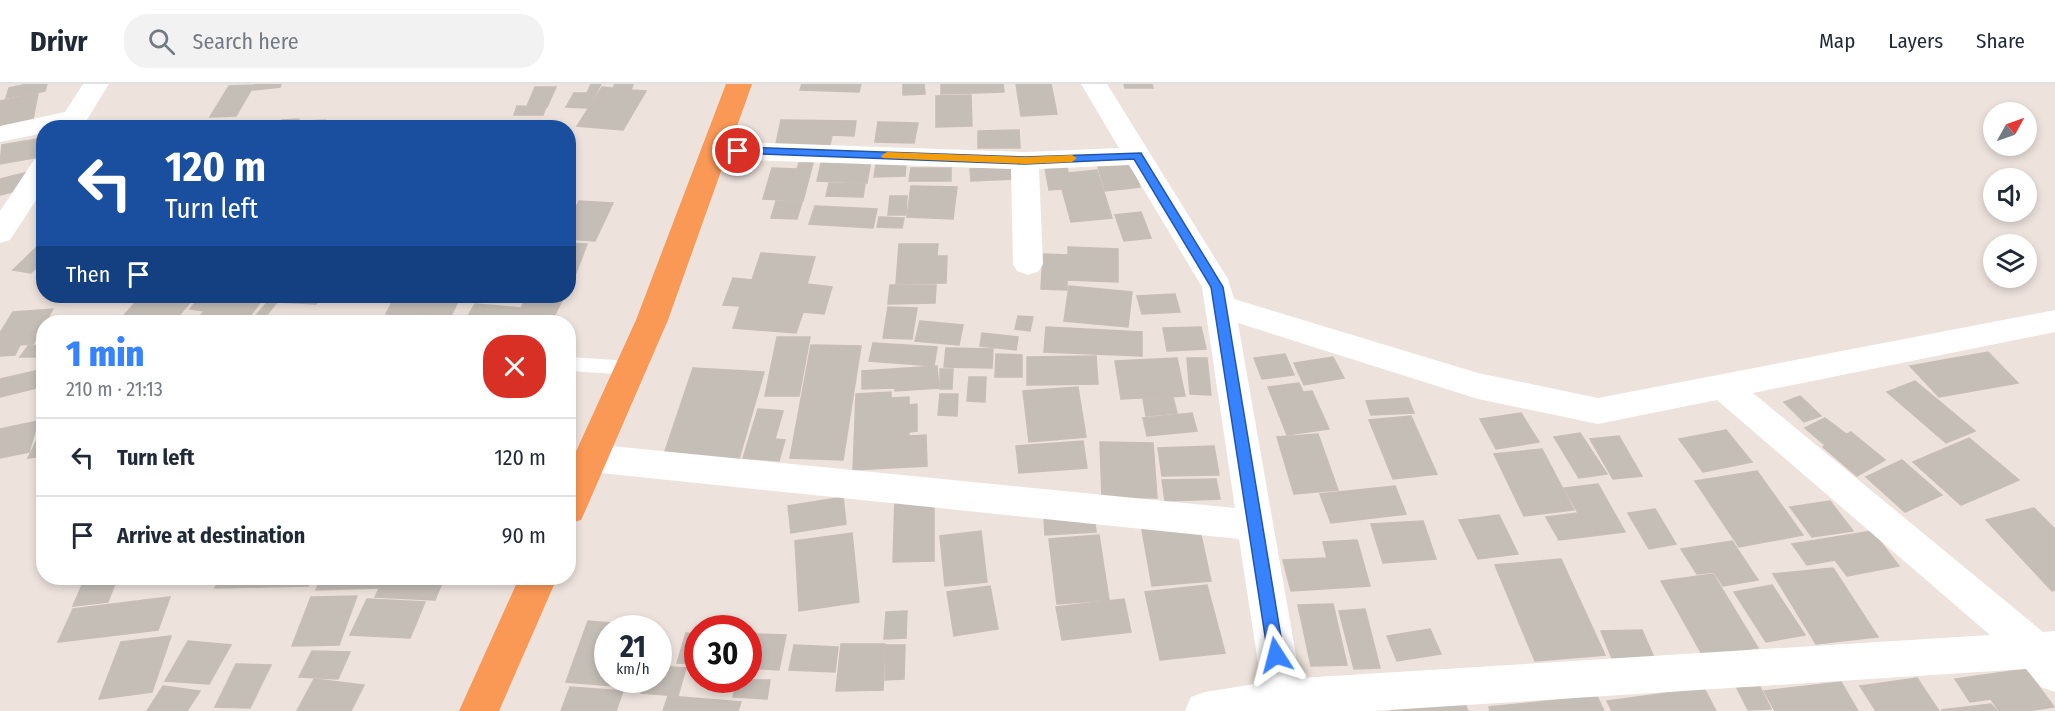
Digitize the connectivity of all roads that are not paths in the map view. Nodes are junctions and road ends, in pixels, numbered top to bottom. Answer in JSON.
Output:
{"nodes":[{"id":1,"x":96,"y":84,"type":"edge"},
{"id":2,"x":739,"y":84,"type":"edge"},
{"id":3,"x":1094,"y":84,"type":"edge"},
{"id":4,"x":73,"y":120,"type":"edge"},
{"id":5,"x":36,"y":128,"type":"edge"},
{"id":6,"x":0,"y":134,"type":"edge"},
{"id":7,"x":715,"y":150,"type":"junction"},
{"id":8,"x":1137,"y":156,"type":"junction"},
{"id":9,"x":1025,"y":161,"type":"junction"},
{"id":10,"x":36,"y":182,"type":"edge"},
{"id":11,"x":0,"y":233,"type":"edge"},
{"id":12,"x":1028,"y":264,"type":"dead end"},
{"id":13,"x":1221,"y":306,"type":"junction"},
{"id":14,"x":2055,"y":321,"type":"edge"},
{"id":15,"x":576,"y":364,"type":"edge"},
{"id":16,"x":632,"y":368,"type":"junction"},
{"id":17,"x":1722,"y":386,"type":"junction"},
{"id":18,"x":591,"y":458,"type":"junction"},
{"id":19,"x":576,"y":491,"type":"edge"},
{"id":20,"x":1255,"y":525,"type":"junction"},
{"id":21,"x":535,"y":585,"type":"edge"},
{"id":22,"x":2048,"y":657,"type":"edge"},
{"id":23,"x":1284,"y":704,"type":"edge"},
{"id":24,"x":479,"y":711,"type":"edge"},
{"id":25,"x":1204,"y":711,"type":"edge"}],
"edges":[{"from":1,"to":4,"type":"street"},
{"from":2,"to":7,"type":"highway"},
{"from":3,"to":8,"type":"street"},
{"from":5,"to":6,"type":"street"},
{"from":7,"to":9,"type":"street"},
{"from":7,"to":16,"type":"highway"},
{"from":8,"to":9,"type":"street"},
{"from":8,"to":13,"type":"street"},
{"from":9,"to":12,"type":"street"},
{"from":10,"to":11,"type":"street"},
{"from":13,"to":17,"type":"street"},
{"from":13,"to":20,"type":"street"},
{"from":14,"to":17,"type":"street"},
{"from":15,"to":16,"type":"lane"},
{"from":16,"to":18,"type":"highway"},
{"from":17,"to":22,"type":"street"},
{"from":18,"to":19,"type":"highway"},
{"from":18,"to":20,"type":"street"},
{"from":20,"to":23,"type":"street"},
{"from":21,"to":24,"type":"highway"},
{"from":22,"to":23,"type":"street"},
{"from":23,"to":25,"type":"street"}]}
